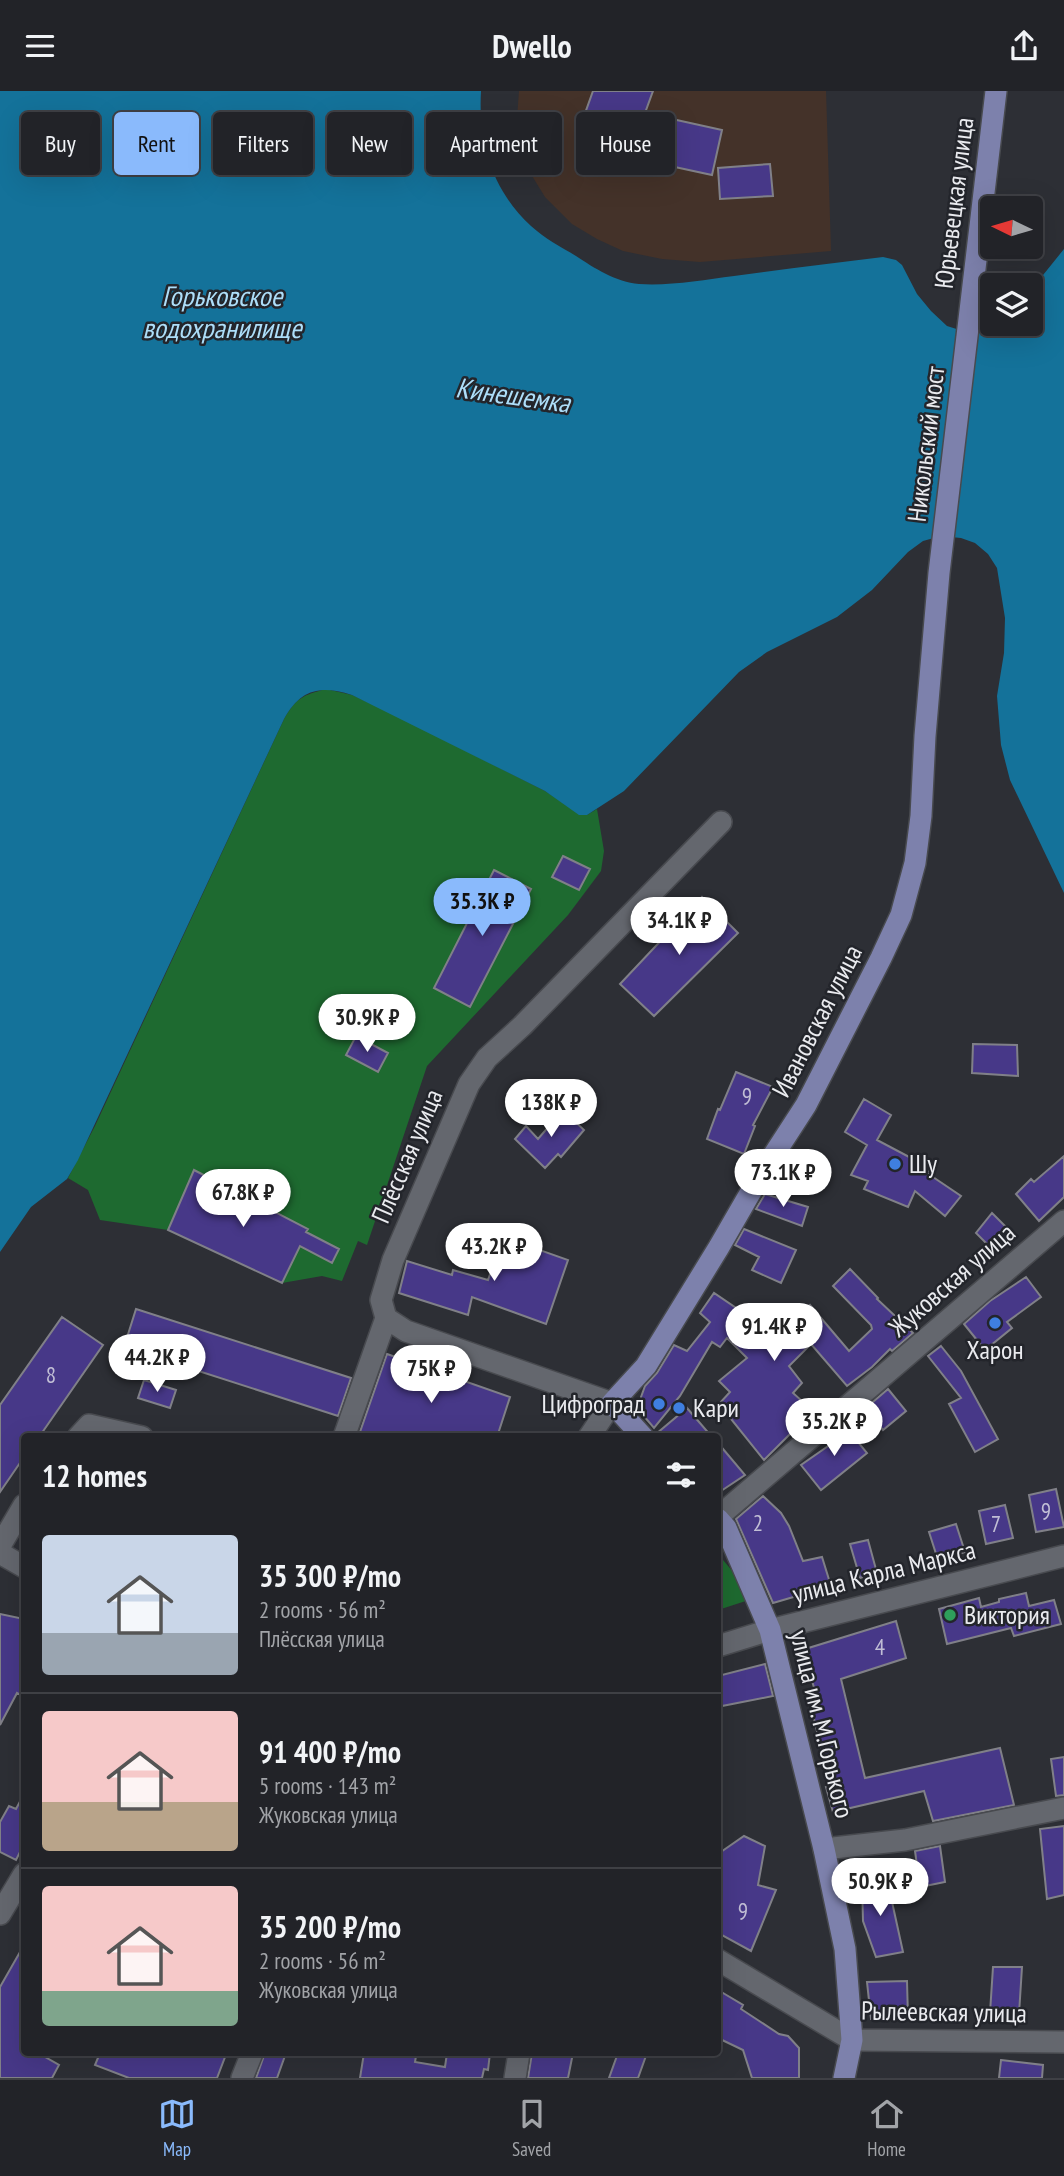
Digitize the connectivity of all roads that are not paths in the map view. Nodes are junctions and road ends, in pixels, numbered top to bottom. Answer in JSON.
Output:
{"nodes":[{"id":1,"x":996,"y":91,"type":"edge"},
{"id":2,"x":968,"y":321,"type":"joint"},
{"id":3,"x":939,"y":573,"type":"joint"},
{"id":4,"x":721,"y":822,"type":"dead end"},
{"id":5,"x":1064,"y":1221,"type":"edge"},
{"id":6,"x":386,"y":1318,"type":"junction"},
{"id":7,"x":612,"y":1403,"type":"junction"},
{"id":8,"x":82,"y":1433,"type":"edge"},
{"id":9,"x":124,"y":1433,"type":"edge"},
{"id":10,"x":345,"y":1433,"type":"edge"},
{"id":11,"x":592,"y":1433,"type":"edge"},
{"id":12,"x":639,"y":1433,"type":"edge"},
{"id":13,"x":21,"y":1510,"type":"edge"},
{"id":14,"x":721,"y":1515,"type":"edge"},
{"id":15,"x":721,"y":1522,"type":"edge"},
{"id":16,"x":0,"y":1546,"type":"edge"},
{"id":17,"x":0,"y":1553,"type":"edge"},
{"id":18,"x":1064,"y":1556,"type":"edge"},
{"id":19,"x":21,"y":1565,"type":"edge"},
{"id":20,"x":770,"y":1630,"type":"junction"},
{"id":21,"x":721,"y":1645,"type":"edge"},
{"id":22,"x":1064,"y":1808,"type":"edge"},
{"id":23,"x":824,"y":1849,"type":"junction"},
{"id":24,"x":21,"y":1879,"type":"edge"},
{"id":25,"x":0,"y":1913,"type":"edge"},
{"id":26,"x":721,"y":1962,"type":"edge"},
{"id":27,"x":852,"y":2040,"type":"junction"},
{"id":28,"x":1064,"y":2042,"type":"edge"},
{"id":29,"x":251,"y":2056,"type":"edge"},
{"id":30,"x":518,"y":2056,"type":"edge"},
{"id":31,"x":242,"y":2078,"type":"edge"},
{"id":32,"x":514,"y":2078,"type":"edge"},
{"id":33,"x":844,"y":2078,"type":"edge"}],
"edges":[{"from":1,"to":2,"type":"main road","name":"Юрьевецкая улица"},
{"from":2,"to":3,"type":"main road","name":"Никольский мост"},
{"from":3,"to":7,"type":"main road","name":"Ивановская улица"},
{"from":4,"to":6,"type":"street","name":"Плёсская улица"},
{"from":5,"to":14,"type":"street","name":"Жуковская улица"},
{"from":6,"to":7,"type":"street"},
{"from":6,"to":10,"type":"street","name":"Плёсская улица"},
{"from":7,"to":11,"type":"street","name":"Ивановская улица"},
{"from":7,"to":12,"type":"main road"},
{"from":8,"to":9,"type":"street"},
{"from":13,"to":16,"type":"street"},
{"from":15,"to":20,"type":"main road","name":"улица им. М.Горького"},
{"from":17,"to":19,"type":"street"},
{"from":18,"to":20,"type":"street","name":"улица Карла Маркса"},
{"from":20,"to":21,"type":"street","name":"улица Карла Маркса"},
{"from":20,"to":23,"type":"main road","name":"улица им. М.Горького"},
{"from":22,"to":23,"type":"street"},
{"from":23,"to":27,"type":"main road","name":"улица им. М.Горького"},
{"from":24,"to":25,"type":"street"},
{"from":26,"to":27,"type":"street","name":"Рылеевская улица"},
{"from":27,"to":28,"type":"street","name":"Рылеевская улица"},
{"from":27,"to":33,"type":"main road","name":"улица им. М.Горького"},
{"from":29,"to":31,"type":"street"},
{"from":30,"to":32,"type":"street"}]}
